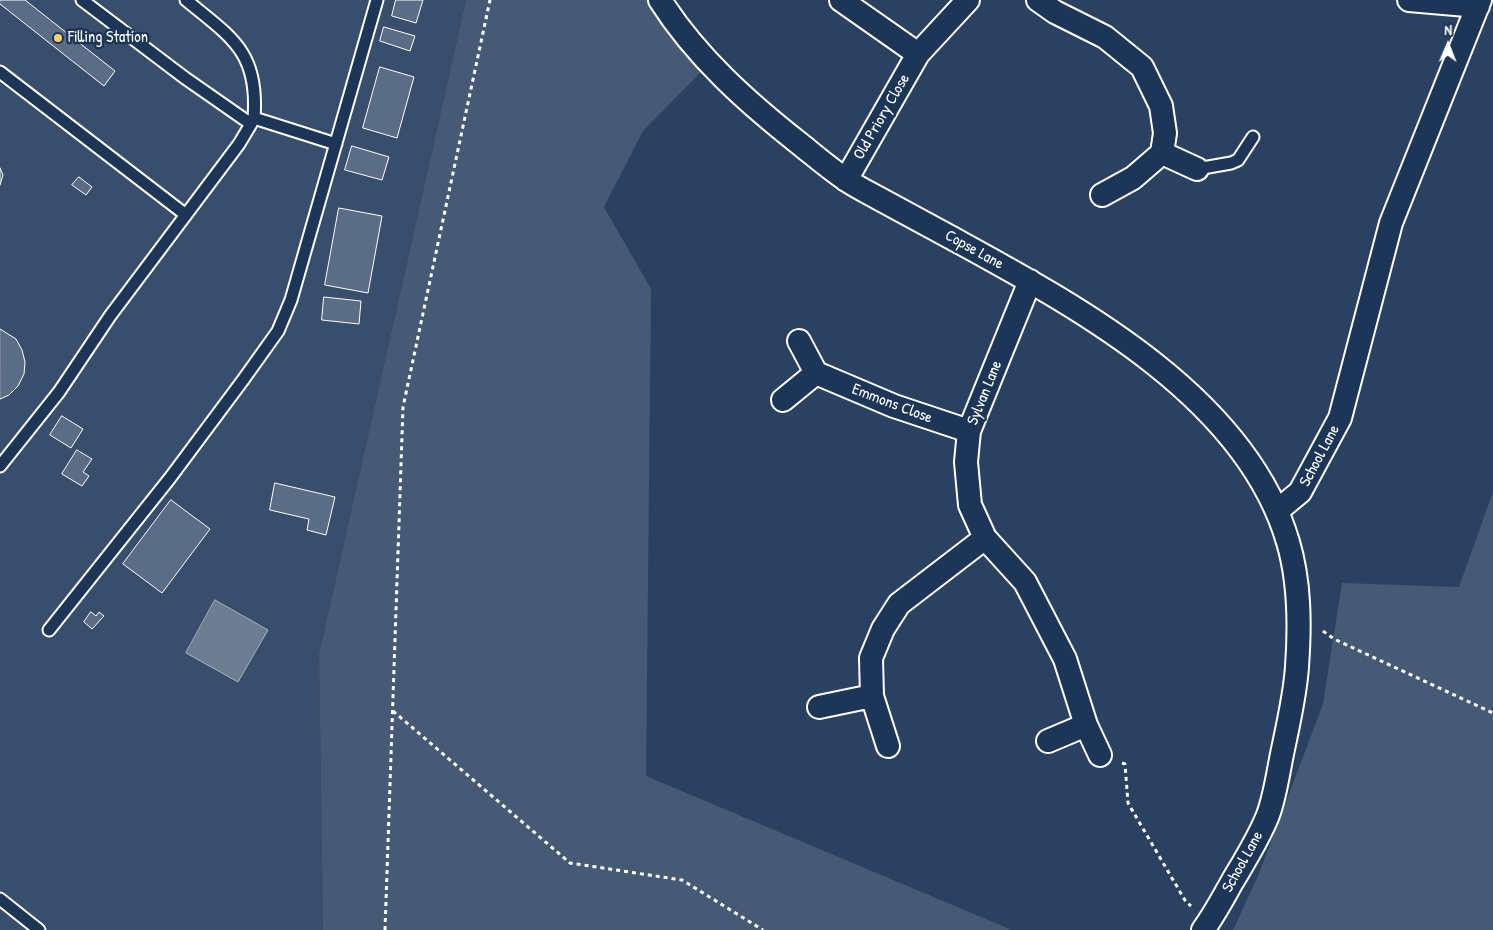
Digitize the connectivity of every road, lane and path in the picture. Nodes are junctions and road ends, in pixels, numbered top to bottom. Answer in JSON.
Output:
{"nodes":[{"id":1,"x":82,"y":0,"type":"edge"},
{"id":2,"x":186,"y":0,"type":"edge"},
{"id":3,"x":377,"y":0,"type":"edge"},
{"id":4,"x":490,"y":0,"type":"edge"},
{"id":5,"x":660,"y":0,"type":"edge"},
{"id":6,"x":841,"y":0,"type":"edge"},
{"id":7,"x":968,"y":0,"type":"edge"},
{"id":8,"x":1038,"y":0,"type":"edge"},
{"id":9,"x":1409,"y":0,"type":"edge"},
{"id":10,"x":1479,"y":3,"type":"edge"},
{"id":11,"x":918,"y":54,"type":"junction"},
{"id":12,"x":0,"y":72,"type":"edge"},
{"id":13,"x":253,"y":121,"type":"junction"},
{"id":14,"x":1253,"y":138,"type":"dead end"},
{"id":15,"x":336,"y":144,"type":"junction"},
{"id":16,"x":1162,"y":153,"type":"junction"},
{"id":17,"x":1196,"y":169,"type":"joint"},
{"id":18,"x":846,"y":180,"type":"junction"},
{"id":19,"x":1102,"y":195,"type":"dead end"},
{"id":20,"x":186,"y":215,"type":"junction"},
{"id":21,"x":1030,"y":281,"type":"junction"},
{"id":22,"x":799,"y":342,"type":"dead end"},
{"id":23,"x":816,"y":373,"type":"junction"},
{"id":24,"x":783,"y":400,"type":"dead end"},
{"id":25,"x":969,"y":431,"type":"junction"},
{"id":26,"x":0,"y":466,"type":"edge"},
{"id":27,"x":1277,"y":511,"type":"junction"},
{"id":28,"x":985,"y":538,"type":"junction"},
{"id":29,"x":49,"y":630,"type":"dead end"},
{"id":30,"x":1334,"y":639,"type":"dead end"},
{"id":31,"x":872,"y":696,"type":"junction"},
{"id":32,"x":819,"y":707,"type":"dead end"},
{"id":33,"x":393,"y":711,"type":"junction"},
{"id":34,"x":1493,"y":713,"type":"edge"},
{"id":35,"x":1086,"y":725,"type":"junction"},
{"id":36,"x":1048,"y":741,"type":"dead end"},
{"id":37,"x":888,"y":746,"type":"dead end"},
{"id":38,"x":1100,"y":755,"type":"joint"},
{"id":39,"x":0,"y":898,"type":"edge"},
{"id":40,"x":1210,"y":927,"type":"edge"},
{"id":41,"x":37,"y":929,"type":"edge"},
{"id":42,"x":385,"y":930,"type":"edge"},
{"id":43,"x":763,"y":930,"type":"edge"}],
"edges":[{"from":1,"to":13,"type":"lane"},
{"from":2,"to":13,"type":"lane"},
{"from":3,"to":15,"type":"lane"},
{"from":4,"to":33,"type":"path"},
{"from":5,"to":18,"type":"street","name":"Copse Lane"},
{"from":6,"to":11,"type":"street"},
{"from":7,"to":11,"type":"street","name":"Old Priory Close"},
{"from":8,"to":16,"type":"street"},
{"from":9,"to":10,"type":"street"},
{"from":10,"to":27,"type":"street","name":"School Lane"},
{"from":11,"to":18,"type":"street","name":"Old Priory Close"},
{"from":12,"to":20,"type":"lane"},
{"from":13,"to":15,"type":"lane"},
{"from":13,"to":20,"type":"lane"},
{"from":14,"to":17,"type":"lane"},
{"from":15,"to":29,"type":"lane"},
{"from":16,"to":17,"type":"street"},
{"from":16,"to":19,"type":"street"},
{"from":18,"to":21,"type":"street","name":"Copse Lane"},
{"from":20,"to":26,"type":"lane"},
{"from":21,"to":25,"type":"street","name":"Sylvan Lane"},
{"from":21,"to":27,"type":"street","name":"Copse Lane"},
{"from":22,"to":23,"type":"street"},
{"from":23,"to":24,"type":"street"},
{"from":23,"to":25,"type":"street","name":"Emmons Close"},
{"from":25,"to":28,"type":"street","name":"Sylvan Lane"},
{"from":27,"to":40,"type":"street","name":"School Lane"},
{"from":28,"to":31,"type":"street"},
{"from":28,"to":35,"type":"street","name":"Sylvan Lane"},
{"from":30,"to":34,"type":"path"},
{"from":31,"to":32,"type":"street"},
{"from":31,"to":37,"type":"street"},
{"from":33,"to":42,"type":"path"},
{"from":33,"to":43,"type":"path"},
{"from":35,"to":36,"type":"street"},
{"from":35,"to":38,"type":"street","name":"Sylvan Lane"},
{"from":38,"to":40,"type":"path"},
{"from":39,"to":41,"type":"lane"}]}
